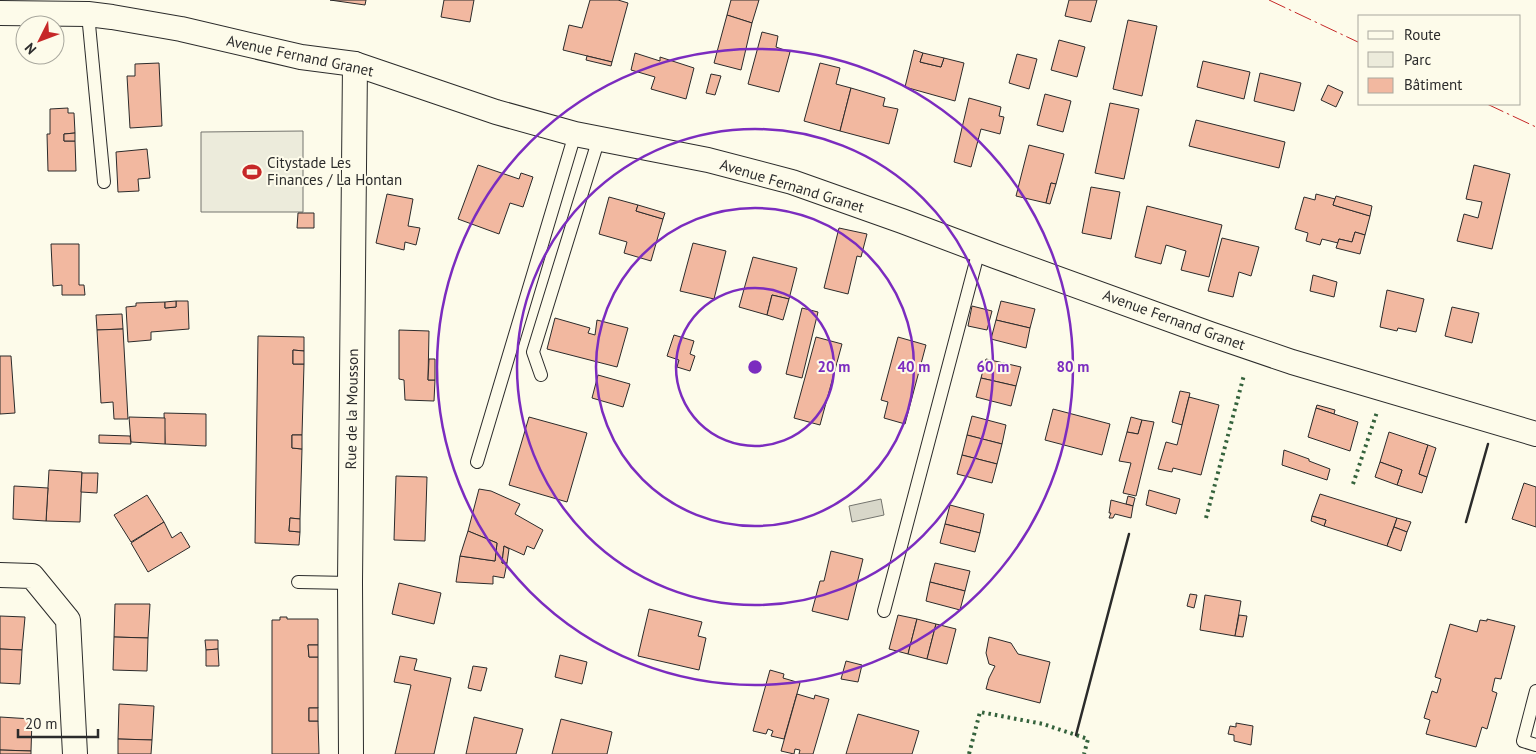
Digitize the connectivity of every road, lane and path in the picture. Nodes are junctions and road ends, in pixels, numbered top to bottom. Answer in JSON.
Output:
{"nodes":[{"id":1,"x":90,"y":7,"type":"edge"},
{"id":2,"x":0,"y":13,"type":"edge"},
{"id":3,"x":355,"y":64,"type":"junction"},
{"id":4,"x":575,"y":134,"type":"junction"},
{"id":5,"x":599,"y":138,"type":"junction"},
{"id":6,"x":104,"y":182,"type":"dead end"},
{"id":7,"x":979,"y":250,"type":"junction"},
{"id":8,"x":542,"y":375,"type":"dead end"},
{"id":9,"x":1536,"y":434,"type":"edge"},
{"id":10,"x":477,"y":462,"type":"dead end"},
{"id":11,"x":0,"y":575,"type":"edge"},
{"id":12,"x":298,"y":582,"type":"dead end"},
{"id":13,"x":350,"y":583,"type":"junction"},
{"id":14,"x":884,"y":611,"type":"dead end"},
{"id":15,"x":1536,"y":691,"type":"edge"},
{"id":16,"x":1536,"y":745,"type":"edge"},
{"id":17,"x":75,"y":754,"type":"edge"},
{"id":18,"x":351,"y":754,"type":"edge"}],
"edges":[{"from":1,"to":2,"type":"street","name":"Avenue Fernand Granet"},
{"from":1,"to":3,"type":"street","name":"Avenue Fernand Granet"},
{"from":1,"to":6,"type":"lane"},
{"from":3,"to":4,"type":"street","name":"Avenue Fernand Granet"},
{"from":3,"to":13,"type":"street","name":"Rue de la Mousson"},
{"from":4,"to":5,"type":"street","name":"Avenue Fernand Granet"},
{"from":4,"to":10,"type":"lane"},
{"from":5,"to":7,"type":"street","name":"Avenue Fernand Granet"},
{"from":5,"to":8,"type":"lane"},
{"from":7,"to":9,"type":"street","name":"Avenue Fernand Granet"},
{"from":7,"to":14,"type":"lane"},
{"from":11,"to":17,"type":"street"},
{"from":12,"to":13,"type":"lane"},
{"from":13,"to":18,"type":"street","name":"Rue de la Mousson"},
{"from":15,"to":16,"type":"lane"}]}
